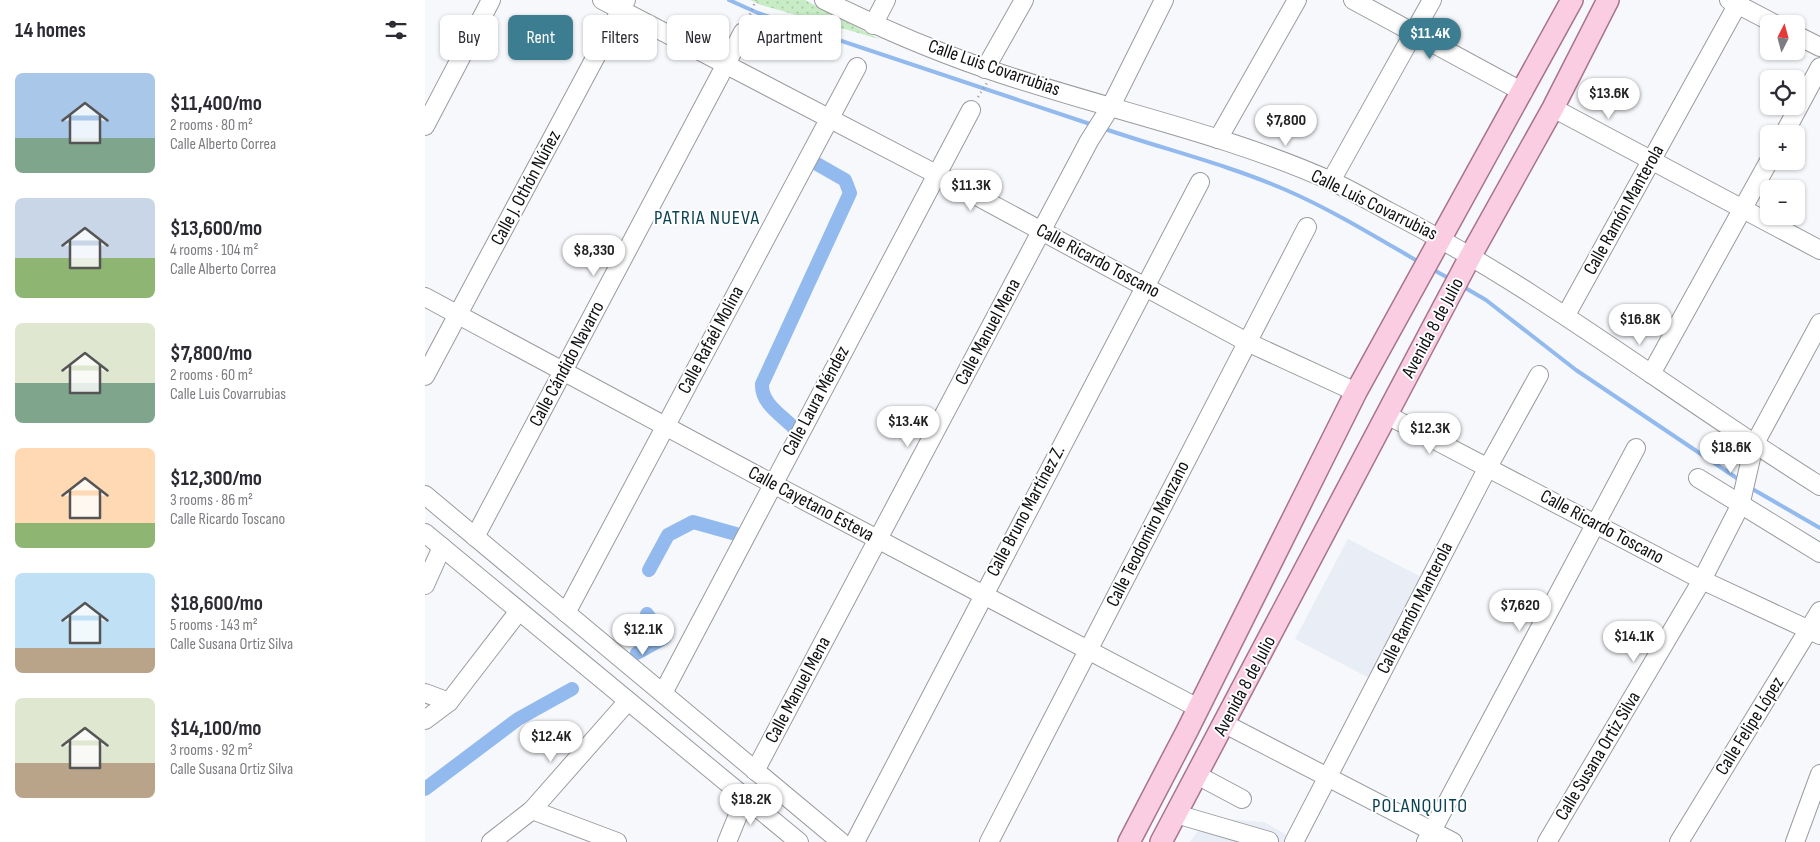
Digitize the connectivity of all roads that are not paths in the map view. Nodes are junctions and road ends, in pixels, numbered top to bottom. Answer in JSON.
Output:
{"nodes":[{"id":1,"x":491,"y":0,"type":"edge"},
{"id":2,"x":602,"y":0,"type":"edge"},
{"id":3,"x":824,"y":0,"type":"edge"},
{"id":4,"x":886,"y":0,"type":"edge"},
{"id":5,"x":1024,"y":0,"type":"edge"},
{"id":6,"x":1164,"y":0,"type":"edge"},
{"id":7,"x":1297,"y":0,"type":"edge"},
{"id":8,"x":1353,"y":0,"type":"edge"},
{"id":9,"x":1432,"y":0,"type":"edge"},
{"id":10,"x":1572,"y":0,"type":"edge"},
{"id":11,"x":1608,"y":0,"type":"edge"},
{"id":12,"x":1735,"y":2,"type":"edge"},
{"id":13,"x":624,"y":5,"type":"edge"},
{"id":14,"x":1760,"y":16,"type":"edge"},
{"id":15,"x":873,"y":25,"type":"junction"},
{"id":16,"x":1415,"y":33,"type":"junction"},
{"id":17,"x":739,"y":38,"type":"edge"},
{"id":18,"x":1805,"y":40,"type":"edge"},
{"id":19,"x":1820,"y":47,"type":"edge"},
{"id":20,"x":726,"y":64,"type":"junction"},
{"id":21,"x":857,"y":67,"type":"dead end"},
{"id":22,"x":1820,"y":67,"type":"edge"},
{"id":23,"x":986,"y":76,"type":"junction"},
{"id":24,"x":1523,"y":92,"type":"junction"},
{"id":25,"x":975,"y":102,"type":"road end"},
{"id":26,"x":1553,"y":108,"type":"junction"},
{"id":27,"x":1109,"y":109,"type":"junction"},
{"id":28,"x":829,"y":119,"type":"junction"},
{"id":29,"x":1789,"y":125,"type":"edge"},
{"id":30,"x":425,"y":126,"type":"edge"},
{"id":31,"x":1218,"y":138,"type":"junction"},
{"id":32,"x":1651,"y":160,"type":"junction"},
{"id":33,"x":1764,"y":170,"type":"edge"},
{"id":34,"x":936,"y":174,"type":"junction"},
{"id":35,"x":1331,"y":181,"type":"junction"},
{"id":36,"x":1199,"y":182,"type":"dead end"},
{"id":37,"x":1743,"y":210,"type":"junction"},
{"id":38,"x":1307,"y":227,"type":"dead end"},
{"id":39,"x":1041,"y":231,"type":"junction"},
{"id":40,"x":1436,"y":245,"type":"junction"},
{"id":41,"x":1820,"y":250,"type":"edge"},
{"id":42,"x":1467,"y":263,"type":"junction"},
{"id":43,"x":1144,"y":285,"type":"junction"},
{"id":44,"x":425,"y":297,"type":"edge"},
{"id":45,"x":458,"y":314,"type":"junction"},
{"id":46,"x":1566,"y":315,"type":"junction"},
{"id":47,"x":1820,"y":323,"type":"edge"},
{"id":48,"x":1247,"y":342,"type":"junction"},
{"id":49,"x":564,"y":370,"type":"junction"},
{"id":50,"x":1651,"y":374,"type":"junction"},
{"id":51,"x":1539,"y":375,"type":"dead end"},
{"id":52,"x":425,"y":376,"type":"edge"},
{"id":53,"x":1357,"y":392,"type":"junction"},
{"id":54,"x":1387,"y":415,"type":"junction"},
{"id":55,"x":666,"y":426,"type":"junction"},
{"id":56,"x":1636,"y":448,"type":"dead end"},
{"id":57,"x":1752,"y":452,"type":"junction"},
{"id":58,"x":1488,"y":467,"type":"junction"},
{"id":59,"x":1698,"y":478,"type":"dead end"},
{"id":60,"x":773,"y":484,"type":"junction"},
{"id":61,"x":1820,"y":486,"type":"edge"},
{"id":62,"x":425,"y":495,"type":"edge"},
{"id":63,"x":1742,"y":500,"type":"junction"},
{"id":64,"x":1595,"y":524,"type":"junction"},
{"id":65,"x":425,"y":533,"type":"edge"},
{"id":66,"x":475,"y":537,"type":"junction"},
{"id":67,"x":878,"y":540,"type":"junction"},
{"id":68,"x":442,"y":547,"type":"junction"},
{"id":69,"x":1820,"y":553,"type":"edge"},
{"id":70,"x":1702,"y":580,"type":"junction"},
{"id":71,"x":425,"y":585,"type":"edge"},
{"id":72,"x":983,"y":595,"type":"junction"},
{"id":73,"x":519,"y":611,"type":"junction"},
{"id":74,"x":1820,"y":611,"type":"edge"},
{"id":75,"x":566,"y":613,"type":"junction"},
{"id":76,"x":1814,"y":633,"type":"edge"},
{"id":77,"x":1088,"y":651,"type":"junction"},
{"id":78,"x":425,"y":693,"type":"edge"},
{"id":79,"x":663,"y":693,"type":"junction"},
{"id":80,"x":628,"y":701,"type":"junction"},
{"id":81,"x":449,"y":702,"type":"junction"},
{"id":82,"x":1198,"y":708,"type":"junction"},
{"id":83,"x":425,"y":720,"type":"edge"},
{"id":84,"x":1225,"y":724,"type":"junction"},
{"id":85,"x":755,"y":771,"type":"junction"},
{"id":86,"x":1820,"y":774,"type":"edge"},
{"id":87,"x":1197,"y":775,"type":"junction"},
{"id":88,"x":1328,"y":777,"type":"junction"},
{"id":89,"x":745,"y":798,"type":"junction"},
{"id":90,"x":1242,"y":799,"type":"dead end"},
{"id":91,"x":532,"y":810,"type":"junction"},
{"id":92,"x":1177,"y":814,"type":"junction"},
{"id":93,"x":1429,"y":837,"type":"edge"},
{"id":94,"x":1269,"y":841,"type":"dead end"},
{"id":95,"x":491,"y":842,"type":"edge"},
{"id":96,"x":617,"y":842,"type":"edge"},
{"id":97,"x":727,"y":842,"type":"edge"},
{"id":98,"x":799,"y":842,"type":"edge"},
{"id":99,"x":841,"y":842,"type":"edge"},
{"id":100,"x":855,"y":842,"type":"edge"},
{"id":101,"x":989,"y":842,"type":"edge"},
{"id":102,"x":1129,"y":842,"type":"edge"},
{"id":103,"x":1161,"y":842,"type":"edge"},
{"id":104,"x":1294,"y":842,"type":"edge"},
{"id":105,"x":1453,"y":842,"type":"edge"},
{"id":106,"x":1547,"y":842,"type":"edge"},
{"id":107,"x":1679,"y":842,"type":"edge"},
{"id":108,"x":1795,"y":842,"type":"edge"}],
"edges":[{"from":1,"to":30,"type":"street"},
{"from":2,"to":13,"type":"street","name":"Calle Ricardo Toscano"},
{"from":3,"to":15,"type":"street","name":"Calle Luis Covarrubias"},
{"from":4,"to":15,"type":"street"},
{"from":5,"to":23,"type":"street"},
{"from":6,"to":27,"type":"street","name":"Calle Manuel Mena"},
{"from":7,"to":31,"type":"street"},
{"from":8,"to":16,"type":"street"},
{"from":9,"to":16,"type":"street"},
{"from":10,"to":24,"type":"main road","name":"Avenida 8 de Julio"},
{"from":11,"to":26,"type":"main road","name":"Avenida 8 de Julio"},
{"from":12,"to":14,"type":"street"},
{"from":12,"to":32,"type":"street","name":"Calle Ramón Manterola"},
{"from":13,"to":20,"type":"street","name":"Calle Ricardo Toscano"},
{"from":13,"to":45,"type":"street","name":"Calle J. Othón Núñez"},
{"from":15,"to":23,"type":"street","name":"Calle Luis Covarrubias"},
{"from":16,"to":24,"type":"street"},
{"from":16,"to":35,"type":"street"},
{"from":17,"to":20,"type":"street","name":"Calle Cándido Navarro"},
{"from":18,"to":19,"type":"street"},
{"from":20,"to":28,"type":"street","name":"Calle Ricardo Toscano"},
{"from":20,"to":49,"type":"street","name":"Calle Cándido Navarro"},
{"from":21,"to":28,"type":"street","name":"Calle Rafaél Molina"},
{"from":22,"to":29,"type":"street"},
{"from":23,"to":27,"type":"street","name":"Calle Luis Covarrubias"},
{"from":24,"to":40,"type":"main road","name":"Avenida 8 de Julio"},
{"from":25,"to":34,"type":"street","name":"Calle Laura Méndez"},
{"from":26,"to":32,"type":"street"},
{"from":26,"to":42,"type":"main road","name":"Avenida 8 de Julio"},
{"from":27,"to":31,"type":"street","name":"Calle Luis Covarrubias"},
{"from":27,"to":39,"type":"street","name":"Calle Manuel Mena"},
{"from":28,"to":34,"type":"street","name":"Calle Ricardo Toscano"},
{"from":28,"to":55,"type":"street","name":"Calle Rafaél Molina"},
{"from":31,"to":35,"type":"street","name":"Calle Luis Covarrubias"},
{"from":32,"to":37,"type":"street"},
{"from":32,"to":46,"type":"street","name":"Calle Ramón Manterola"},
{"from":33,"to":37,"type":"street"},
{"from":34,"to":39,"type":"street","name":"Calle Ricardo Toscano"},
{"from":34,"to":60,"type":"street","name":"Calle Laura Méndez"},
{"from":35,"to":40,"type":"street","name":"Calle Luis Covarrubias"},
{"from":36,"to":43,"type":"street","name":"Calle Bruno Martínez Z."},
{"from":37,"to":41,"type":"street"},
{"from":37,"to":50,"type":"street"},
{"from":38,"to":48,"type":"street","name":"Calle Teodomiro Manzano"},
{"from":39,"to":43,"type":"street","name":"Calle Ricardo Toscano"},
{"from":39,"to":67,"type":"street","name":"Calle Manuel Mena"},
{"from":40,"to":42,"type":"street","name":"Calle Luis Covarrubias"},
{"from":40,"to":53,"type":"main road","name":"Avenida 8 de Julio"},
{"from":42,"to":46,"type":"street","name":"Calle Luis Covarrubias"},
{"from":42,"to":54,"type":"main road","name":"Avenida 8 de Julio"},
{"from":43,"to":48,"type":"street","name":"Calle Ricardo Toscano"},
{"from":43,"to":72,"type":"street","name":"Calle Bruno Martínez Z."},
{"from":44,"to":45,"type":"street","name":"Calle Cayetano Esteva"},
{"from":45,"to":49,"type":"street","name":"Calle Cayetano Esteva"},
{"from":45,"to":52,"type":"street","name":"Calle J. Othón Núñez"},
{"from":46,"to":50,"type":"street","name":"Calle Luis Covarrubias"},
{"from":47,"to":57,"type":"street","name":"Calle Susana Ortiz Silva"},
{"from":48,"to":53,"type":"street","name":"Calle Ricardo Toscano"},
{"from":48,"to":77,"type":"street","name":"Calle Teodomiro Manzano"},
{"from":49,"to":55,"type":"street","name":"Calle Cayetano Esteva"},
{"from":49,"to":66,"type":"street","name":"Calle Cándido Navarro"},
{"from":50,"to":57,"type":"street","name":"Calle Luis Covarrubias"},
{"from":51,"to":58,"type":"street","name":"Calle Ramón Manterola"},
{"from":53,"to":82,"type":"main road","name":"Avenida 8 de Julio"},
{"from":54,"to":58,"type":"street","name":"Calle Ricardo Toscano"},
{"from":54,"to":84,"type":"main road","name":"Avenida 8 de Julio"},
{"from":55,"to":60,"type":"street","name":"Calle Cayetano Esteva"},
{"from":55,"to":75,"type":"street","name":"Calle Rafaél Molina"},
{"from":56,"to":64,"type":"street"},
{"from":57,"to":61,"type":"street","name":"Calle Luis Covarrubias"},
{"from":57,"to":63,"type":"street","name":"Calle Susana Ortiz Silva"},
{"from":58,"to":64,"type":"street","name":"Calle Ricardo Toscano"},
{"from":58,"to":88,"type":"street","name":"Calle Ramón Manterola"},
{"from":59,"to":63,"type":"street"},
{"from":60,"to":67,"type":"street","name":"Calle Cayetano Esteva"},
{"from":60,"to":79,"type":"street","name":"Calle Laura Méndez"},
{"from":62,"to":66,"type":"street"},
{"from":63,"to":69,"type":"street"},
{"from":63,"to":70,"type":"street","name":"Calle Susana Ortiz Silva"},
{"from":64,"to":70,"type":"street","name":"Calle Ricardo Toscano"},
{"from":64,"to":93,"type":"street"},
{"from":65,"to":68,"type":"street"},
{"from":66,"to":75,"type":"street"},
{"from":67,"to":72,"type":"street","name":"Calle Cayetano Esteva"},
{"from":67,"to":85,"type":"street","name":"Calle Manuel Mena"},
{"from":68,"to":71,"type":"street"},
{"from":68,"to":73,"type":"street"},
{"from":70,"to":76,"type":"street","name":"Calle Ricardo Toscano"},
{"from":70,"to":106,"type":"street","name":"Calle Susana Ortiz Silva"},
{"from":72,"to":77,"type":"street","name":"Calle Cayetano Esteva"},
{"from":72,"to":100,"type":"street","name":"Calle Bruno Martínez Z."},
{"from":73,"to":80,"type":"street"},
{"from":73,"to":81,"type":"street"},
{"from":74,"to":76,"type":"street","name":"Calle Felipe López"},
{"from":75,"to":79,"type":"street"},
{"from":76,"to":107,"type":"street","name":"Calle Felipe López"},
{"from":77,"to":82,"type":"street","name":"Calle Cayetano Esteva"},
{"from":77,"to":101,"type":"street","name":"Calle Teodomiro Manzano"},
{"from":78,"to":81,"type":"street"},
{"from":79,"to":85,"type":"street"},
{"from":80,"to":89,"type":"street"},
{"from":80,"to":91,"type":"street"},
{"from":81,"to":83,"type":"street"},
{"from":82,"to":102,"type":"main road","name":"Avenida 8 de Julio"},
{"from":84,"to":87,"type":"main road","name":"Avenida 8 de Julio"},
{"from":84,"to":88,"type":"street"},
{"from":85,"to":99,"type":"street"},
{"from":86,"to":108,"type":"street"},
{"from":87,"to":90,"type":"street"},
{"from":87,"to":92,"type":"main road","name":"Avenida 8 de Julio"},
{"from":88,"to":93,"type":"street"},
{"from":88,"to":104,"type":"street","name":"Calle Ramón Manterola"},
{"from":89,"to":97,"type":"street"},
{"from":89,"to":98,"type":"street"},
{"from":91,"to":95,"type":"street"},
{"from":91,"to":96,"type":"street"},
{"from":92,"to":94,"type":"street"},
{"from":92,"to":103,"type":"main road","name":"Avenida 8 de Julio"},
{"from":93,"to":105,"type":"street"}]}
